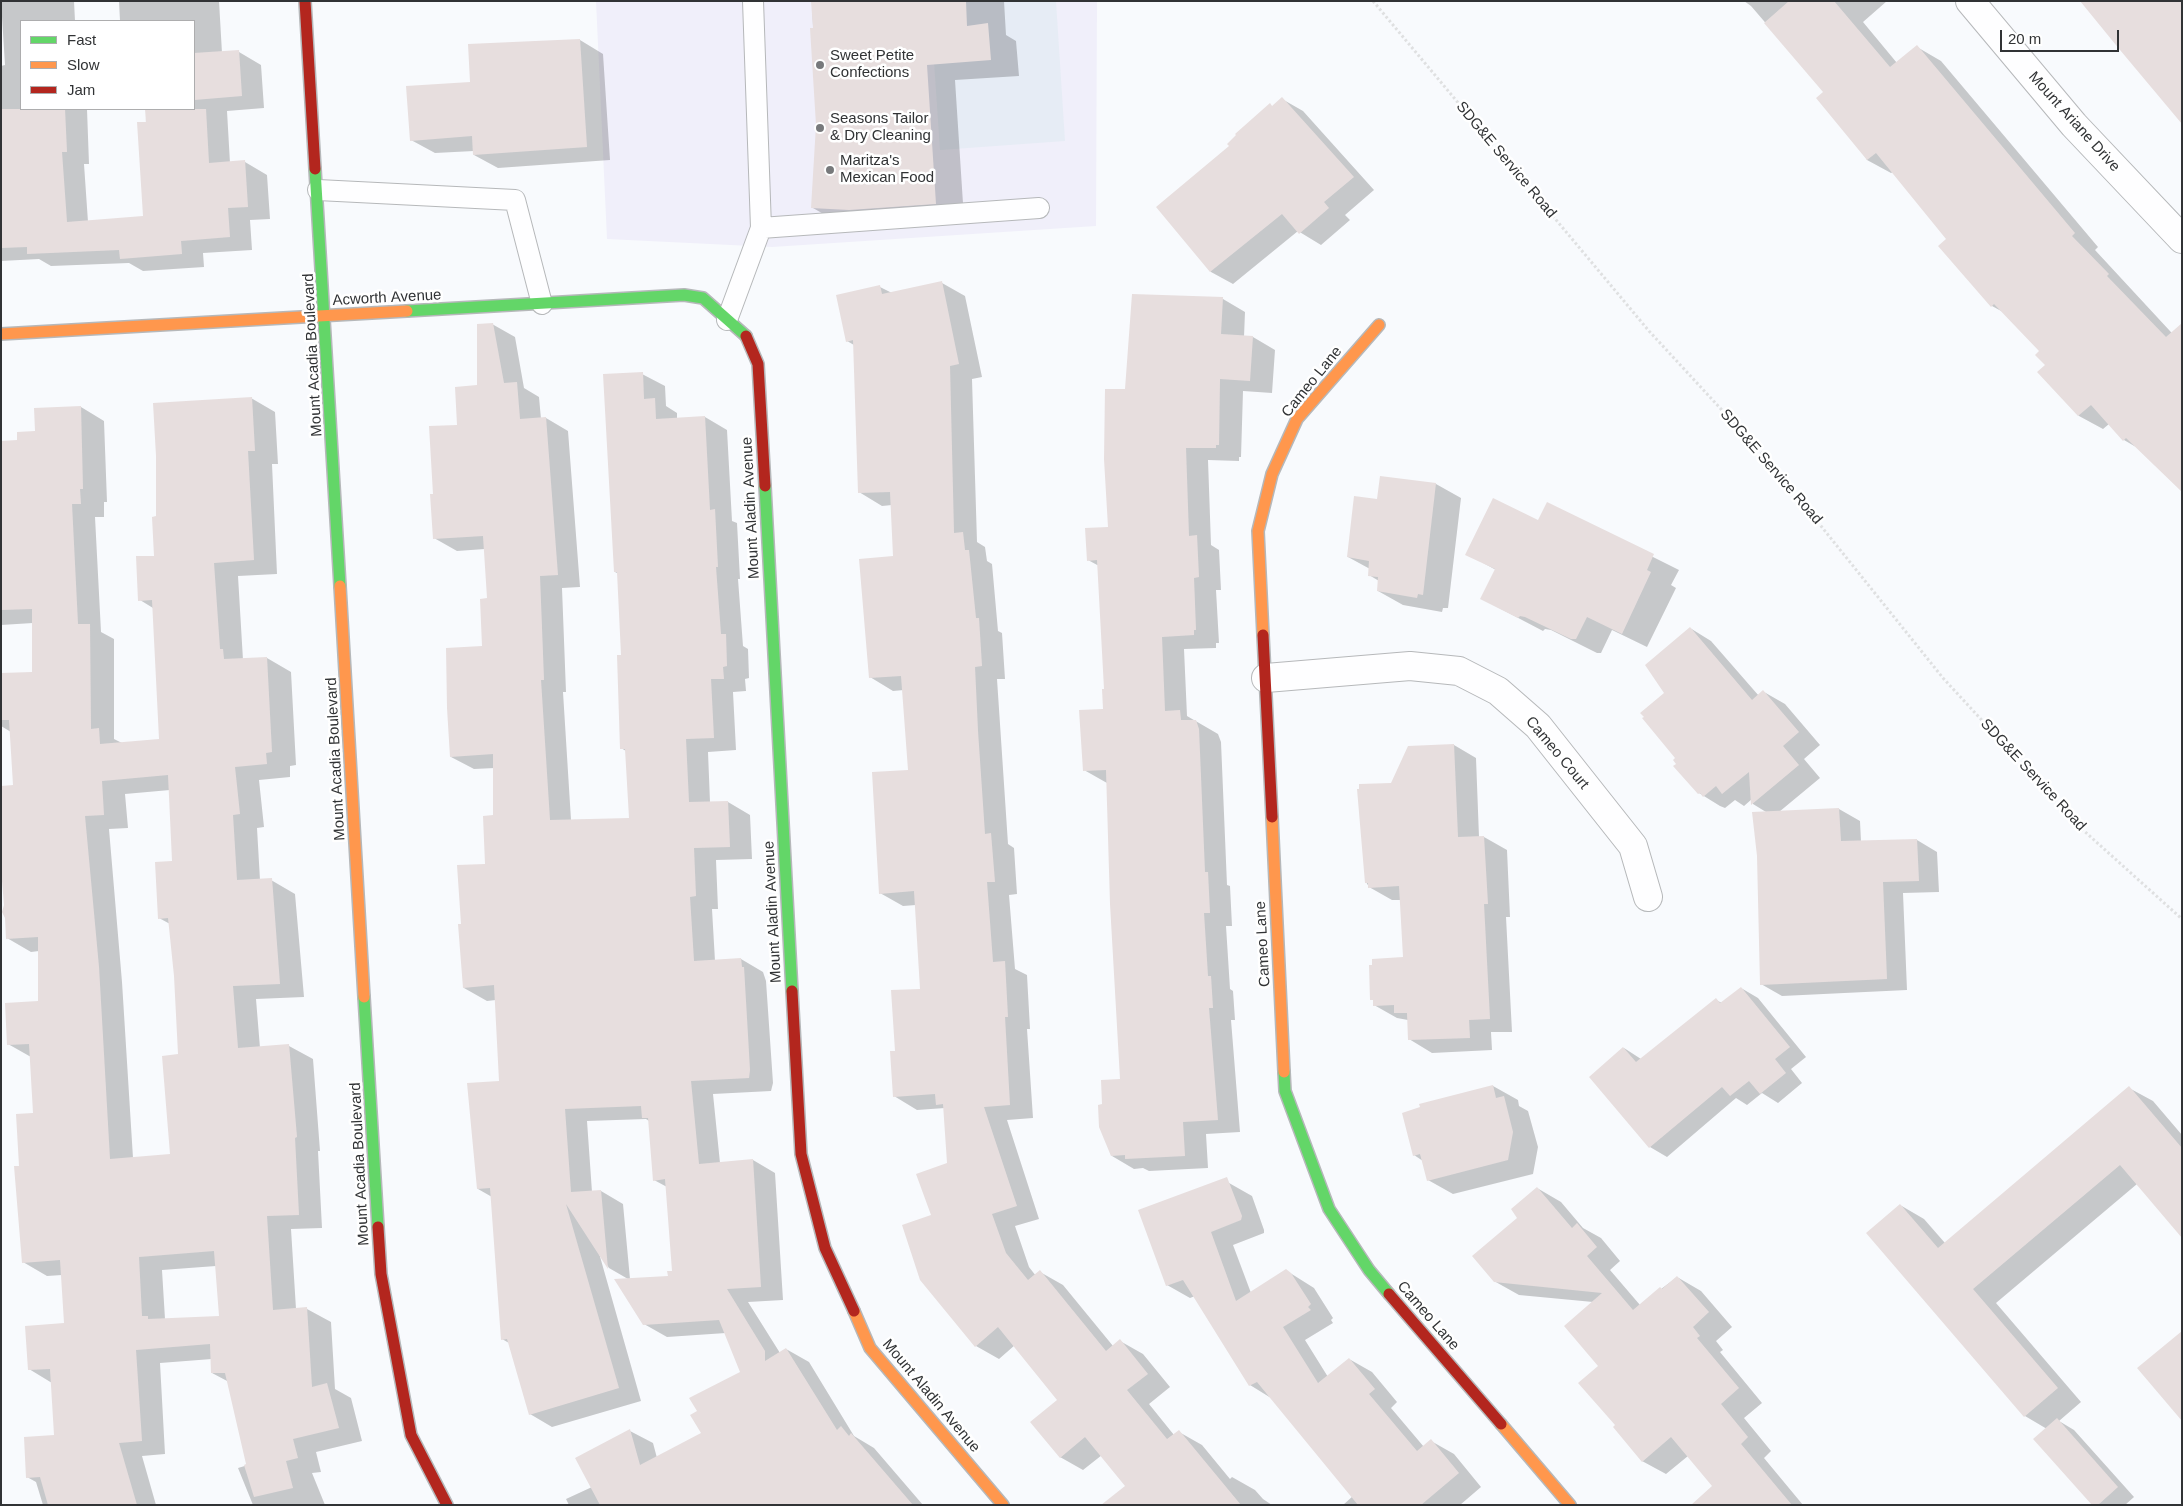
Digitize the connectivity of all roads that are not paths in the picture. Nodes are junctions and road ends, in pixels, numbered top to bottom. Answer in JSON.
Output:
{"nodes":[{"id":1,"x":306,"y":1,"type":"edge"},
{"id":2,"x":754,"y":1,"type":"edge"},
{"id":3,"x":1970,"y":1,"type":"edge"},
{"id":4,"x":318,"y":190,"type":"junction"},
{"id":5,"x":1038,"y":208,"type":"dead end"},
{"id":6,"x":761,"y":228,"type":"junction"},
{"id":7,"x":2182,"y":239,"type":"edge"},
{"id":8,"x":684,"y":295,"type":"joint"},
{"id":9,"x":542,"y":304,"type":"junction"},
{"id":10,"x":326,"y":317,"type":"junction"},
{"id":11,"x":727,"y":320,"type":"junction"},
{"id":12,"x":1379,"y":325,"type":"dead end"},
{"id":13,"x":1,"y":334,"type":"edge"},
{"id":14,"x":1266,"y":678,"type":"junction"},
{"id":15,"x":1648,"y":897,"type":"dead end"},
{"id":16,"x":447,"y":1505,"type":"edge"},
{"id":17,"x":1003,"y":1505,"type":"edge"},
{"id":18,"x":1570,"y":1505,"type":"edge"}],
"edges":[{"from":1,"to":4,"type":"street","name":"Mount Acadia Boulevard"},
{"from":2,"to":6,"type":"lane"},
{"from":3,"to":7,"type":"street","name":"Mount Ariane Drive"},
{"from":4,"to":9,"type":"lane"},
{"from":4,"to":10,"type":"street","name":"Mount Acadia Boulevard"},
{"from":5,"to":6,"type":"lane"},
{"from":6,"to":11,"type":"lane"},
{"from":8,"to":9,"type":"street","name":"Acworth Avenue"},
{"from":8,"to":11,"type":"street","name":"Mount Aladin Avenue"},
{"from":9,"to":10,"type":"street","name":"Acworth Avenue"},
{"from":10,"to":13,"type":"street","name":"Acworth Avenue"},
{"from":10,"to":16,"type":"street","name":"Mount Acadia Boulevard"},
{"from":11,"to":17,"type":"street","name":"Mount Aladin Avenue"},
{"from":12,"to":14,"type":"street","name":"Cameo Lane"},
{"from":14,"to":15,"type":"street","name":"Cameo Court"},
{"from":14,"to":18,"type":"street","name":"Cameo Lane"}]}
